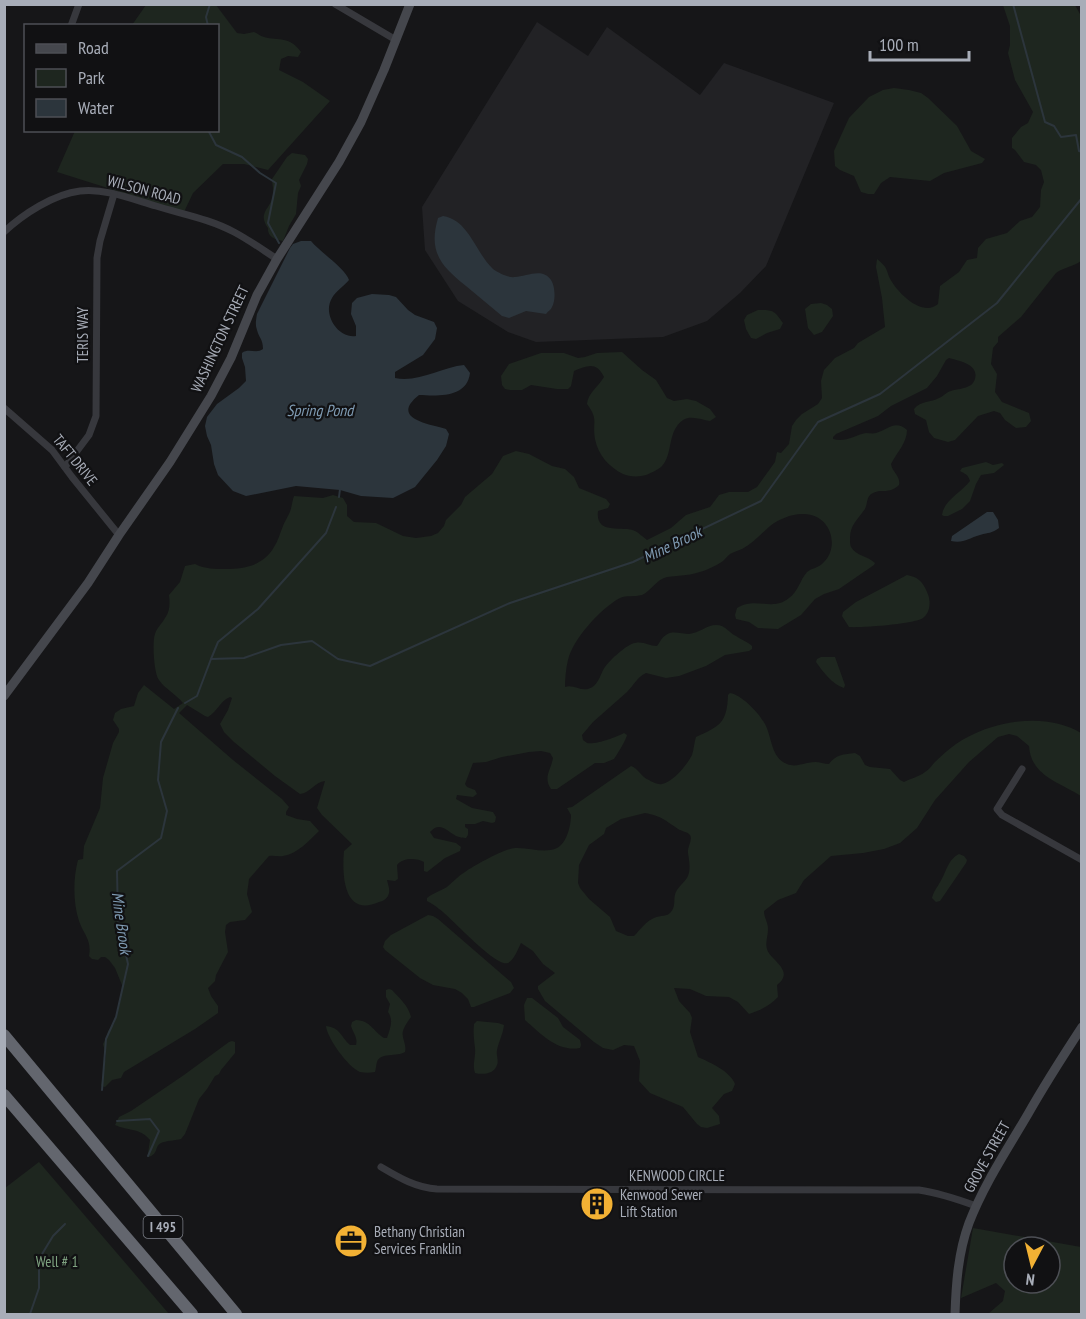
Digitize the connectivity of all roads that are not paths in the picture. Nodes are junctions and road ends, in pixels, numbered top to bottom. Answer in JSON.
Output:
{"nodes":[{"id":1,"x":79,"y":4,"type":"edge"},
{"id":2,"x":335,"y":4,"type":"edge"},
{"id":3,"x":410,"y":4,"type":"edge"},
{"id":4,"x":72,"y":24,"type":"edge"},
{"id":5,"x":396,"y":40,"type":"junction"},
{"id":6,"x":114,"y":194,"type":"junction"},
{"id":7,"x":4,"y":232,"type":"edge"},
{"id":8,"x":277,"y":259,"type":"junction"},
{"id":9,"x":4,"y":408,"type":"edge"},
{"id":10,"x":64,"y":468,"type":"junction"},
{"id":11,"x":119,"y":535,"type":"junction"},
{"id":12,"x":4,"y":696,"type":"edge"},
{"id":13,"x":1022,"y":769,"type":"dead end"},
{"id":14,"x":1082,"y":860,"type":"edge"},
{"id":15,"x":1082,"y":1027,"type":"edge"},
{"id":16,"x":4,"y":1035,"type":"edge"},
{"id":17,"x":4,"y":1095,"type":"edge"},
{"id":18,"x":381,"y":1167,"type":"dead end"},
{"id":19,"x":976,"y":1206,"type":"junction"},
{"id":20,"x":192,"y":1314,"type":"edge"},
{"id":21,"x":236,"y":1314,"type":"edge"},
{"id":22,"x":955,"y":1314,"type":"edge"}],
"edges":[{"from":1,"to":4,"type":"street"},
{"from":2,"to":5,"type":"street"},
{"from":3,"to":5,"type":"main road","name":"WASHINGTON STREET"},
{"from":5,"to":8,"type":"main road","name":"WASHINGTON STREET"},
{"from":6,"to":7,"type":"street","name":"WILSON ROAD"},
{"from":6,"to":8,"type":"street","name":"WILSON ROAD"},
{"from":6,"to":10,"type":"street","name":"TERIS WAY"},
{"from":8,"to":11,"type":"main road","name":"WASHINGTON STREET"},
{"from":9,"to":10,"type":"street","name":"TAFT DRIVE"},
{"from":10,"to":11,"type":"street","name":"TAFT DRIVE"},
{"from":11,"to":12,"type":"main road","name":"WASHINGTON STREET"},
{"from":13,"to":14,"type":"street"},
{"from":15,"to":19,"type":"main road","name":"GROVE STREET"},
{"from":16,"to":21,"type":"highway","number":"I 495"},
{"from":17,"to":20,"type":"highway","number":"I 495"},
{"from":18,"to":19,"type":"street","name":"KENWOOD CIRCLE"},
{"from":19,"to":22,"type":"main road","name":"GROVE STREET"}]}
